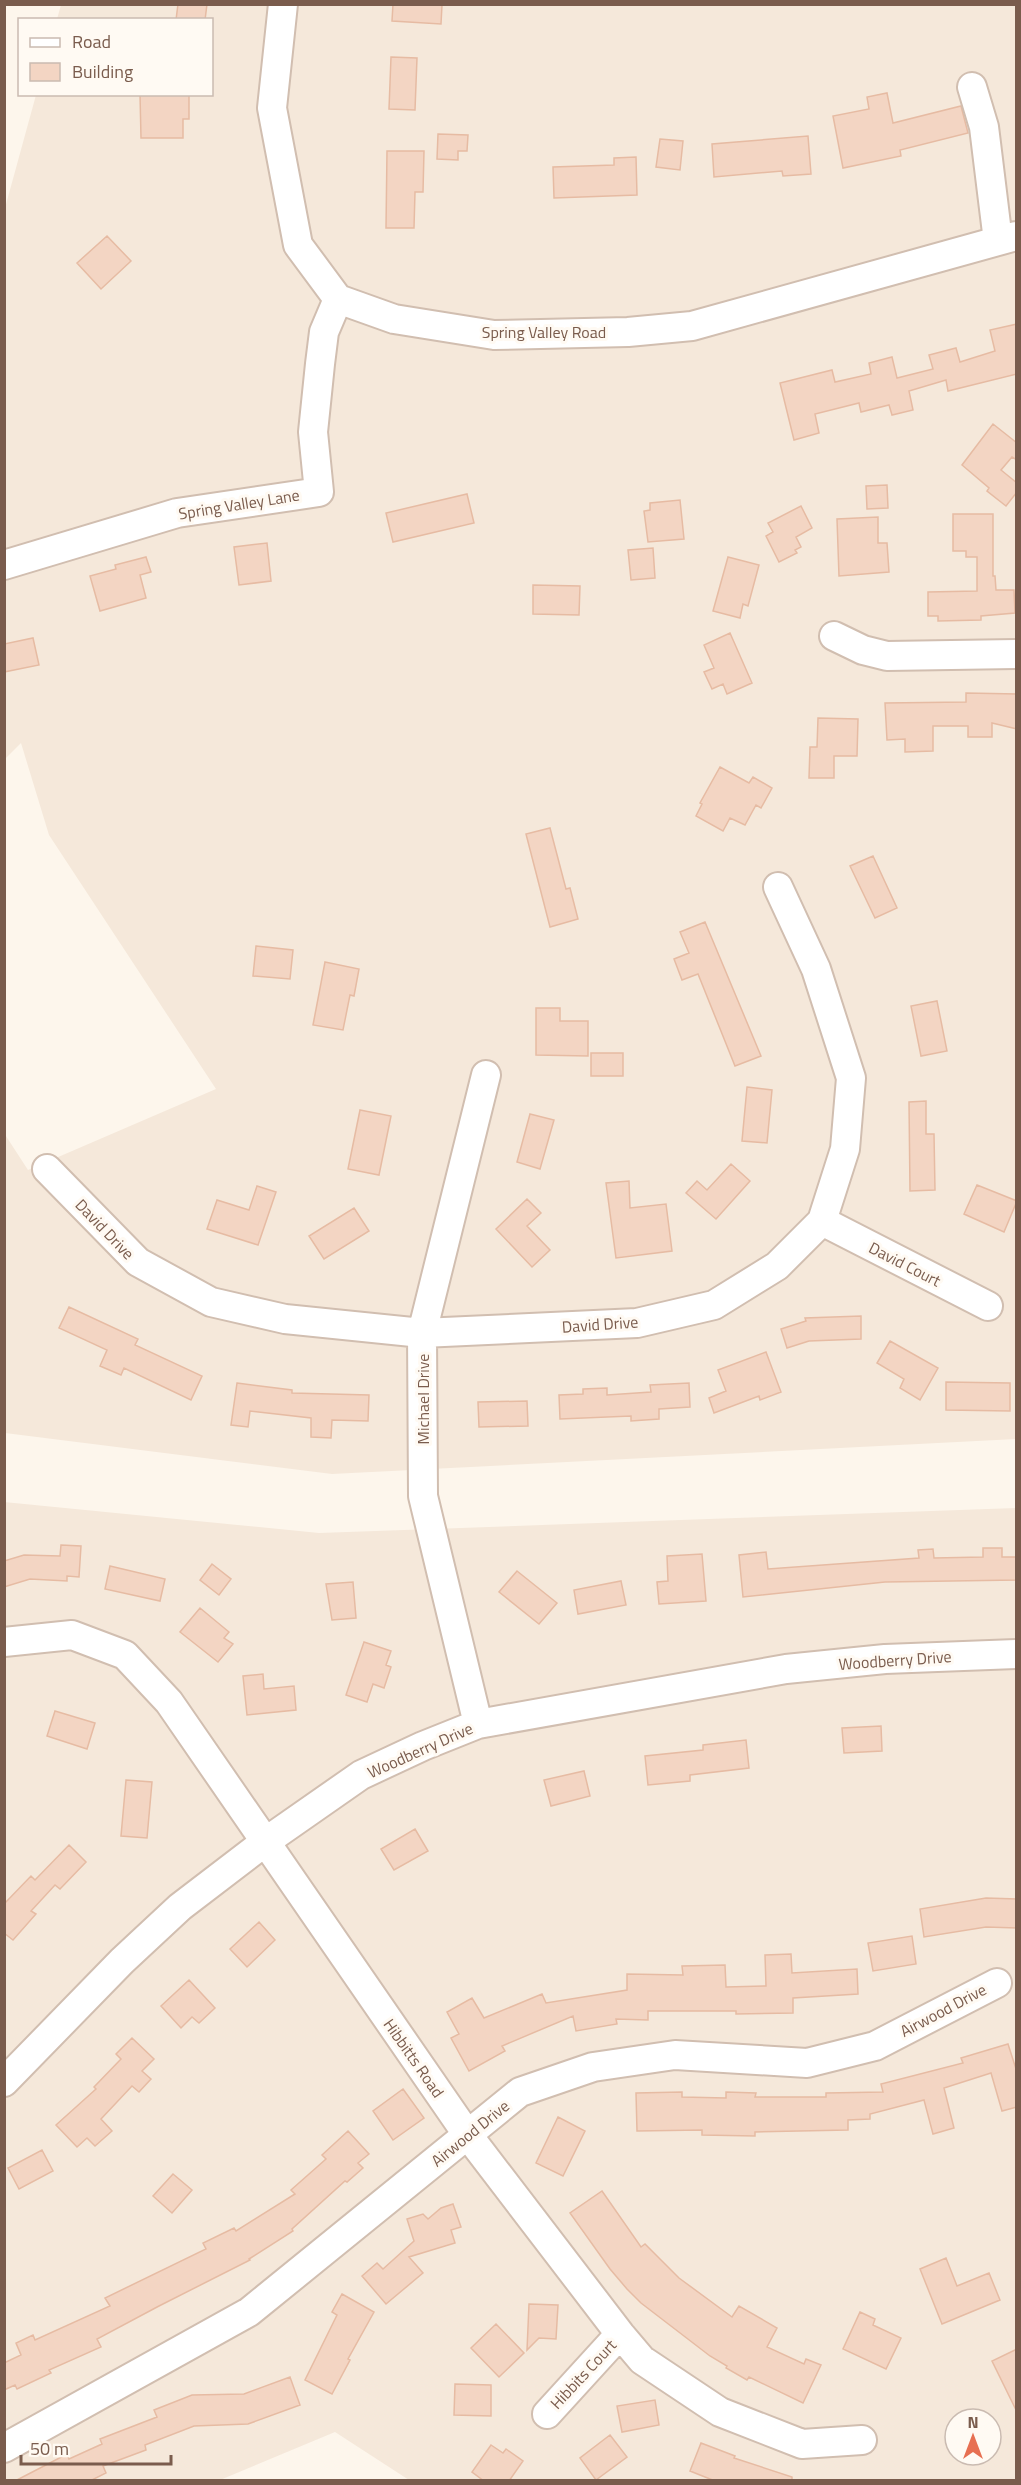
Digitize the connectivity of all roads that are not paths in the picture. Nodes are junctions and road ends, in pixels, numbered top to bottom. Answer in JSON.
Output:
{"nodes":[{"id":1,"x":283,"y":4,"type":"edge"},
{"id":2,"x":972,"y":87,"type":"dead end"},
{"id":3,"x":1007,"y":238,"type":"edge"},
{"id":4,"x":338,"y":299,"type":"junction"},
{"id":5,"x":4,"y":565,"type":"edge"},
{"id":6,"x":834,"y":636,"type":"dead end"},
{"id":7,"x":1017,"y":654,"type":"edge"},
{"id":8,"x":778,"y":887,"type":"dead end"},
{"id":9,"x":486,"y":1075,"type":"dead end"},
{"id":10,"x":47,"y":1169,"type":"dead end"},
{"id":11,"x":822,"y":1221,"type":"junction"},
{"id":12,"x":988,"y":1306,"type":"dead end"},
{"id":13,"x":422,"y":1333,"type":"junction"},
{"id":14,"x":4,"y":1642,"type":"edge"},
{"id":15,"x":1017,"y":1654,"type":"edge"},
{"id":16,"x":478,"y":1724,"type":"junction"},
{"id":17,"x":265,"y":1842,"type":"junction"},
{"id":18,"x":996,"y":1983,"type":"dead end"},
{"id":19,"x":4,"y":2082,"type":"edge"},
{"id":20,"x":467,"y":2134,"type":"junction"},
{"id":21,"x":620,"y":2334,"type":"junction"},
{"id":22,"x":547,"y":2414,"type":"dead end"},
{"id":23,"x":862,"y":2440,"type":"dead end"},
{"id":24,"x":4,"y":2448,"type":"edge"}],
"edges":[{"from":1,"to":4,"type":"street"},
{"from":2,"to":3,"type":"street"},
{"from":3,"to":4,"type":"street","name":"Spring Valley Road"},
{"from":4,"to":5,"type":"street","name":"Spring Valley Lane"},
{"from":6,"to":7,"type":"street"},
{"from":8,"to":11,"type":"street","name":"David Drive"},
{"from":9,"to":13,"type":"street","name":"Michael Drive"},
{"from":10,"to":13,"type":"street","name":"David Drive"},
{"from":11,"to":12,"type":"street","name":"David Court"},
{"from":11,"to":13,"type":"street","name":"David Drive"},
{"from":13,"to":16,"type":"street","name":"Michael Drive"},
{"from":14,"to":17,"type":"street","name":"Hibbitts Road"},
{"from":15,"to":16,"type":"street","name":"Woodberry Drive"},
{"from":16,"to":17,"type":"street","name":"Woodberry Drive"},
{"from":17,"to":19,"type":"street","name":"Woodberry Drive"},
{"from":17,"to":20,"type":"street","name":"Hibbitts Road"},
{"from":18,"to":20,"type":"street","name":"Airwood Drive"},
{"from":20,"to":21,"type":"street","name":"Hibbitts Road"},
{"from":20,"to":24,"type":"street","name":"Airwood Drive"},
{"from":21,"to":22,"type":"street","name":"Hibbits Court"},
{"from":21,"to":23,"type":"street","name":"Hibbitts Road"}]}
